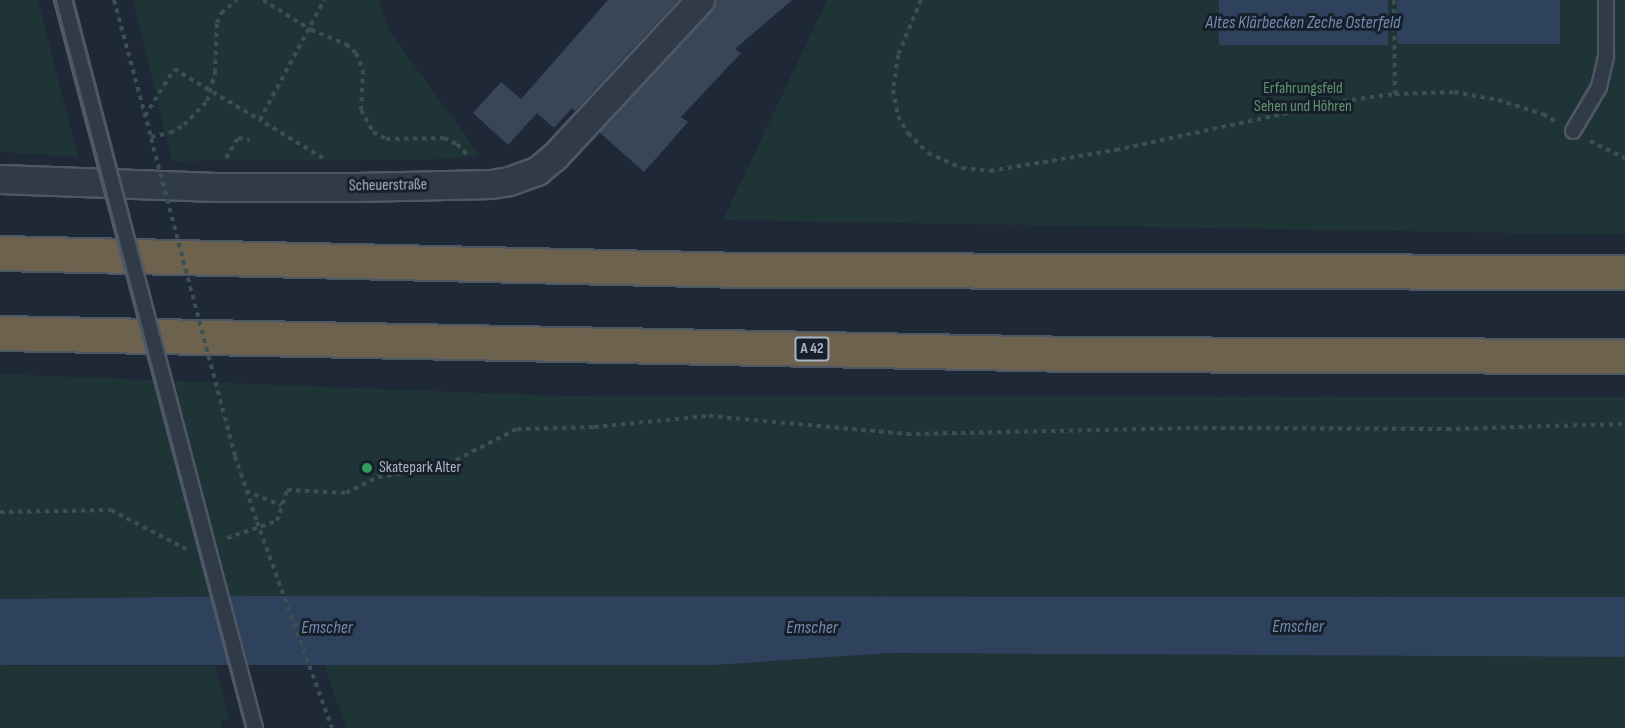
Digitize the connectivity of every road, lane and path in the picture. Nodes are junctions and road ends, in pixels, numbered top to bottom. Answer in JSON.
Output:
{"nodes":[{"id":1,"x":64,"y":0,"type":"edge"},
{"id":2,"x":114,"y":0,"type":"edge"},
{"id":3,"x":237,"y":0,"type":"edge"},
{"id":4,"x":263,"y":0,"type":"edge"},
{"id":5,"x":324,"y":0,"type":"edge"},
{"id":6,"x":700,"y":0,"type":"edge"},
{"id":7,"x":921,"y":0,"type":"edge"},
{"id":8,"x":1394,"y":0,"type":"edge"},
{"id":9,"x":1606,"y":0,"type":"edge"},
{"id":10,"x":1395,"y":94,"type":"junction"},
{"id":11,"x":145,"y":117,"type":"junction"},
{"id":12,"x":260,"y":120,"type":"junction"},
{"id":13,"x":1573,"y":131,"type":"junction"},
{"id":14,"x":151,"y":137,"type":"junction"},
{"id":15,"x":250,"y":140,"type":"dead end"},
{"id":16,"x":231,"y":147,"type":"dead end"},
{"id":17,"x":1625,"y":158,"type":"edge"},
{"id":18,"x":0,"y":179,"type":"edge"},
{"id":19,"x":491,"y":184,"type":"junction"},
{"id":20,"x":356,"y":187,"type":"junction"},
{"id":21,"x":0,"y":253,"type":"edge"},
{"id":22,"x":1625,"y":272,"type":"edge"},
{"id":23,"x":0,"y":333,"type":"edge"},
{"id":24,"x":1625,"y":356,"type":"edge"},
{"id":25,"x":1625,"y":424,"type":"edge"},
{"id":26,"x":246,"y":490,"type":"junction"},
{"id":27,"x":281,"y":505,"type":"junction"},
{"id":28,"x":0,"y":512,"type":"edge"},
{"id":29,"x":220,"y":540,"type":"dead end"},
{"id":30,"x":189,"y":550,"type":"dead end"},
{"id":31,"x":255,"y":728,"type":"edge"},
{"id":32,"x":332,"y":728,"type":"edge"}],
"edges":[{"from":1,"to":31,"type":"lane","bridge":true},
{"from":2,"to":11,"type":"path"},
{"from":3,"to":14,"type":"path","bridge":true},
{"from":4,"to":19,"type":"path","bridge":true},
{"from":5,"to":12,"type":"path"},
{"from":6,"to":19,"type":"street","name":"Scheuerstraße"},
{"from":7,"to":10,"type":"path"},
{"from":8,"to":10,"type":"path"},
{"from":9,"to":13,"type":"lane"},
{"from":10,"to":13,"type":"path"},
{"from":11,"to":12,"type":"path"},
{"from":11,"to":14,"type":"path"},
{"from":12,"to":20,"type":"path"},
{"from":13,"to":17,"type":"path"},
{"from":14,"to":26,"type":"path","bridge":true},
{"from":15,"to":16,"type":"path"},
{"from":18,"to":20,"type":"street","name":"Scheuerstraße"},
{"from":19,"to":20,"type":"street","name":"Scheuerstraße"},
{"from":21,"to":22,"type":"highway"},
{"from":23,"to":24,"type":"highway","number":"A 42"},
{"from":25,"to":27,"type":"path"},
{"from":26,"to":27,"type":"path"},
{"from":26,"to":32,"type":"path","bridge":true},
{"from":27,"to":29,"type":"path"},
{"from":28,"to":30,"type":"path"}]}
